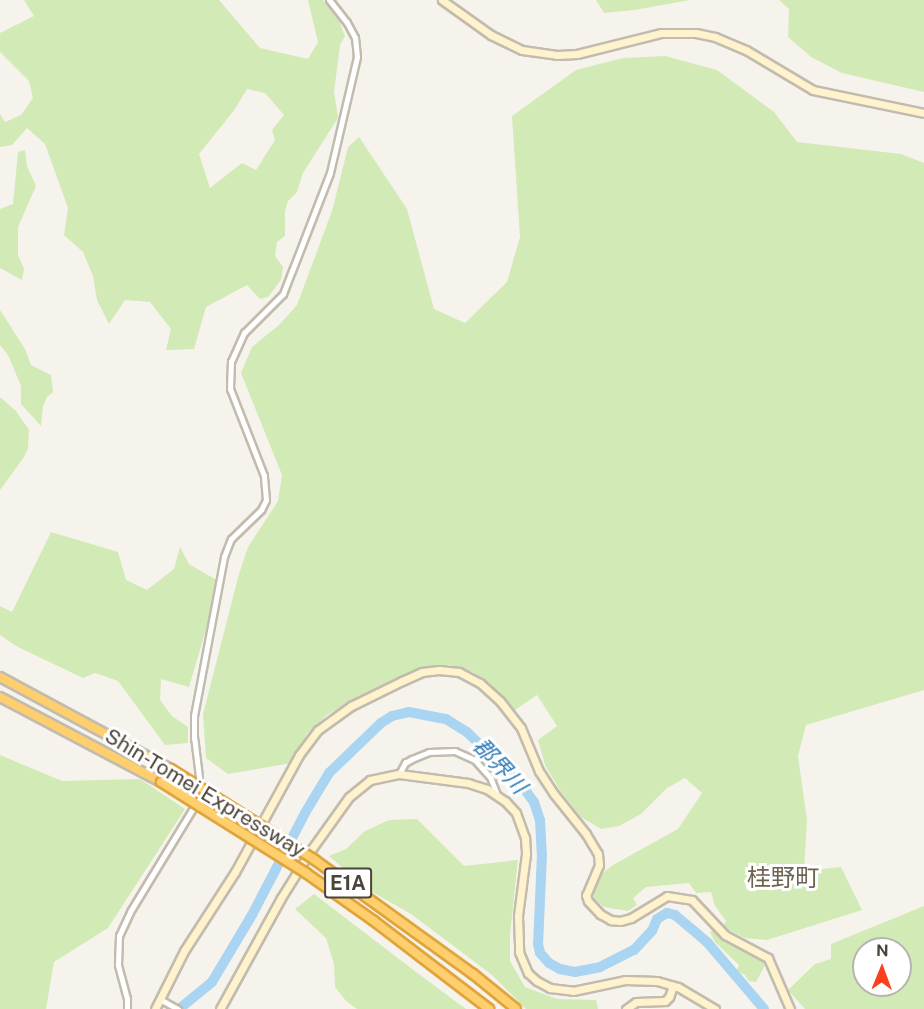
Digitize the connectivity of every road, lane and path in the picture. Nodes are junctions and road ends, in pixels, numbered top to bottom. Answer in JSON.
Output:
{"nodes":[{"id":1,"x":329,"y":0,"type":"edge"},
{"id":2,"x":442,"y":0,"type":"edge"},
{"id":3,"x":924,"y":113,"type":"edge"},
{"id":4,"x":0,"y":677,"type":"edge"},
{"id":5,"x":0,"y":697,"type":"edge"},
{"id":6,"x":399,"y":774,"type":"junction"},
{"id":7,"x":498,"y":796,"type":"junction"},
{"id":8,"x":673,"y":986,"type":"junction"},
{"id":9,"x":164,"y":1001,"type":"junction"},
{"id":10,"x":127,"y":1009,"type":"edge"},
{"id":11,"x":155,"y":1009,"type":"edge"},
{"id":12,"x":178,"y":1009,"type":"edge"},
{"id":13,"x":220,"y":1009,"type":"edge"},
{"id":14,"x":489,"y":1009,"type":"edge"},
{"id":15,"x":516,"y":1009,"type":"edge"},
{"id":16,"x":626,"y":1009,"type":"edge"},
{"id":17,"x":715,"y":1009,"type":"edge"},
{"id":18,"x":790,"y":1009,"type":"edge"}],
"edges":[{"from":1,"to":10,"type":"street"},
{"from":2,"to":3,"type":"main road"},
{"from":4,"to":15,"type":"highway","name":"Shin-Tomei Expressway","number":"E1A","bridge":true},
{"from":5,"to":14,"type":"highway","name":"Shin-Tomei Expressway","number":"E1A","bridge":true},
{"from":6,"to":7,"type":"main road"},
{"from":6,"to":7,"type":"street"},
{"from":6,"to":13,"type":"main road"},
{"from":7,"to":8,"type":"main road"},
{"from":8,"to":16,"type":"main road"},
{"from":8,"to":17,"type":"main road"},
{"from":9,"to":11,"type":"main road"},
{"from":9,"to":12,"type":"street"},
{"from":9,"to":18,"type":"main road"}]}
